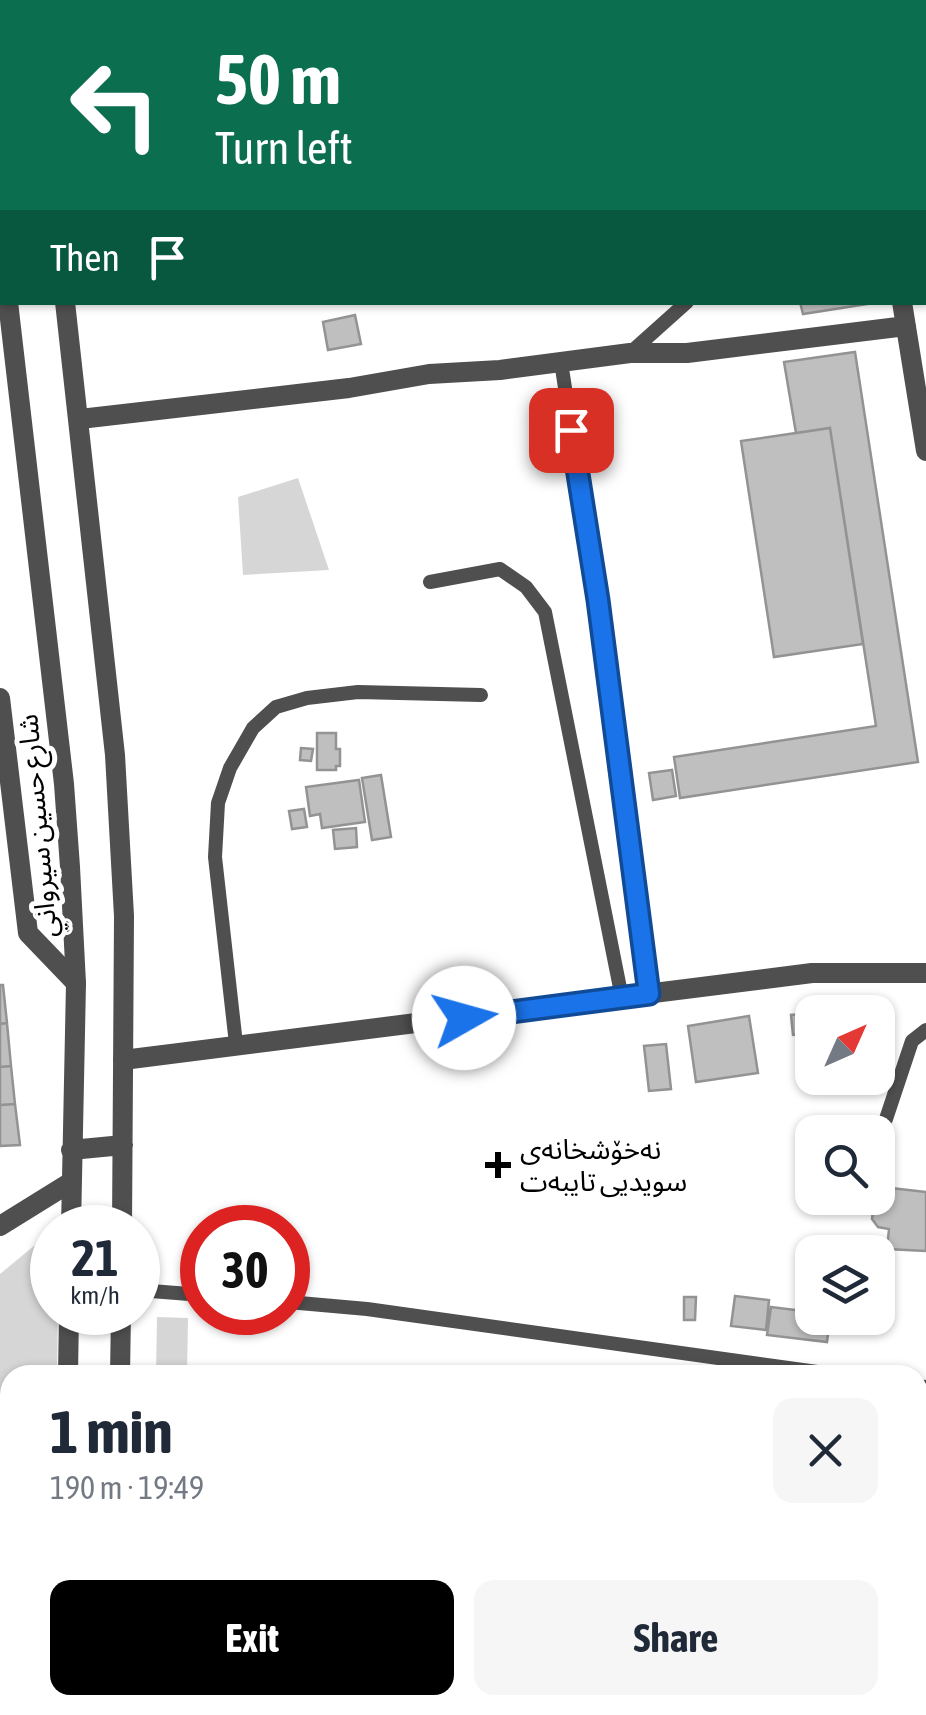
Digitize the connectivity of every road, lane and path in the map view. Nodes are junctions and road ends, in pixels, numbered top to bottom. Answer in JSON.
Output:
{"nodes":[{"id":1,"x":8,"y":305,"type":"edge"},
{"id":2,"x":66,"y":305,"type":"edge"},
{"id":3,"x":683,"y":305,"type":"edge"},
{"id":4,"x":902,"y":305,"type":"edge"},
{"id":5,"x":906,"y":326,"type":"junction"},
{"id":6,"x":630,"y":353,"type":"junction"},
{"id":7,"x":560,"y":362,"type":"junction"},
{"id":8,"x":80,"y":419,"type":"junction"},
{"id":9,"x":926,"y":450,"type":"edge"},
{"id":10,"x":430,"y":582,"type":"dead end"},
{"id":11,"x":482,"y":695,"type":"dead end"},
{"id":12,"x":0,"y":698,"type":"edge"},
{"id":13,"x":926,"y":973,"type":"edge"},
{"id":14,"x":76,"y":983,"type":"junction"},
{"id":15,"x":649,"y":994,"type":"junction"},
{"id":16,"x":622,"y":998,"type":"junction"},
{"id":17,"x":926,"y":1030,"type":"edge"},
{"id":18,"x":236,"y":1044,"type":"junction"},
{"id":19,"x":123,"y":1060,"type":"junction"},
{"id":20,"x":887,"y":1115,"type":"edge"},
{"id":21,"x":123,"y":1145,"type":"junction"},
{"id":22,"x":72,"y":1150,"type":"junction"},
{"id":23,"x":71,"y":1182,"type":"junction"},
{"id":24,"x":70,"y":1205,"type":"edge"},
{"id":25,"x":122,"y":1205,"type":"edge"},
{"id":26,"x":0,"y":1226,"type":"edge"},
{"id":27,"x":310,"y":1304,"type":"edge"},
{"id":28,"x":69,"y":1335,"type":"edge"},
{"id":29,"x":121,"y":1335,"type":"edge"},
{"id":30,"x":68,"y":1365,"type":"edge"},
{"id":31,"x":120,"y":1365,"type":"edge"},
{"id":32,"x":769,"y":1365,"type":"edge"}],
"edges":[{"from":1,"to":14,"type":"street","name":"شارع حسين سيرواني"},
{"from":2,"to":8,"type":"street"},
{"from":3,"to":6,"type":"lane"},
{"from":4,"to":5,"type":"street"},
{"from":5,"to":6,"type":"street"},
{"from":5,"to":9,"type":"street"},
{"from":6,"to":7,"type":"street"},
{"from":7,"to":8,"type":"street"},
{"from":7,"to":15,"type":"lane"},
{"from":8,"to":19,"type":"street"},
{"from":10,"to":16,"type":"lane"},
{"from":11,"to":18,"type":"lane"},
{"from":12,"to":14,"type":"street"},
{"from":13,"to":15,"type":"street"},
{"from":14,"to":22,"type":"street","name":"شارع حسين سيرواني"},
{"from":15,"to":16,"type":"street"},
{"from":16,"to":18,"type":"street"},
{"from":17,"to":20,"type":"lane"},
{"from":18,"to":19,"type":"street"},
{"from":19,"to":21,"type":"street"},
{"from":21,"to":22,"type":"street"},
{"from":21,"to":25,"type":"street"},
{"from":22,"to":23,"type":"street","name":"شارع حسين سيرواني"},
{"from":23,"to":24,"type":"street","name":"شارع حسين سيرواني"},
{"from":23,"to":26,"type":"street"},
{"from":27,"to":32,"type":"lane"},
{"from":28,"to":30,"type":"street"},
{"from":29,"to":31,"type":"street"}]}
